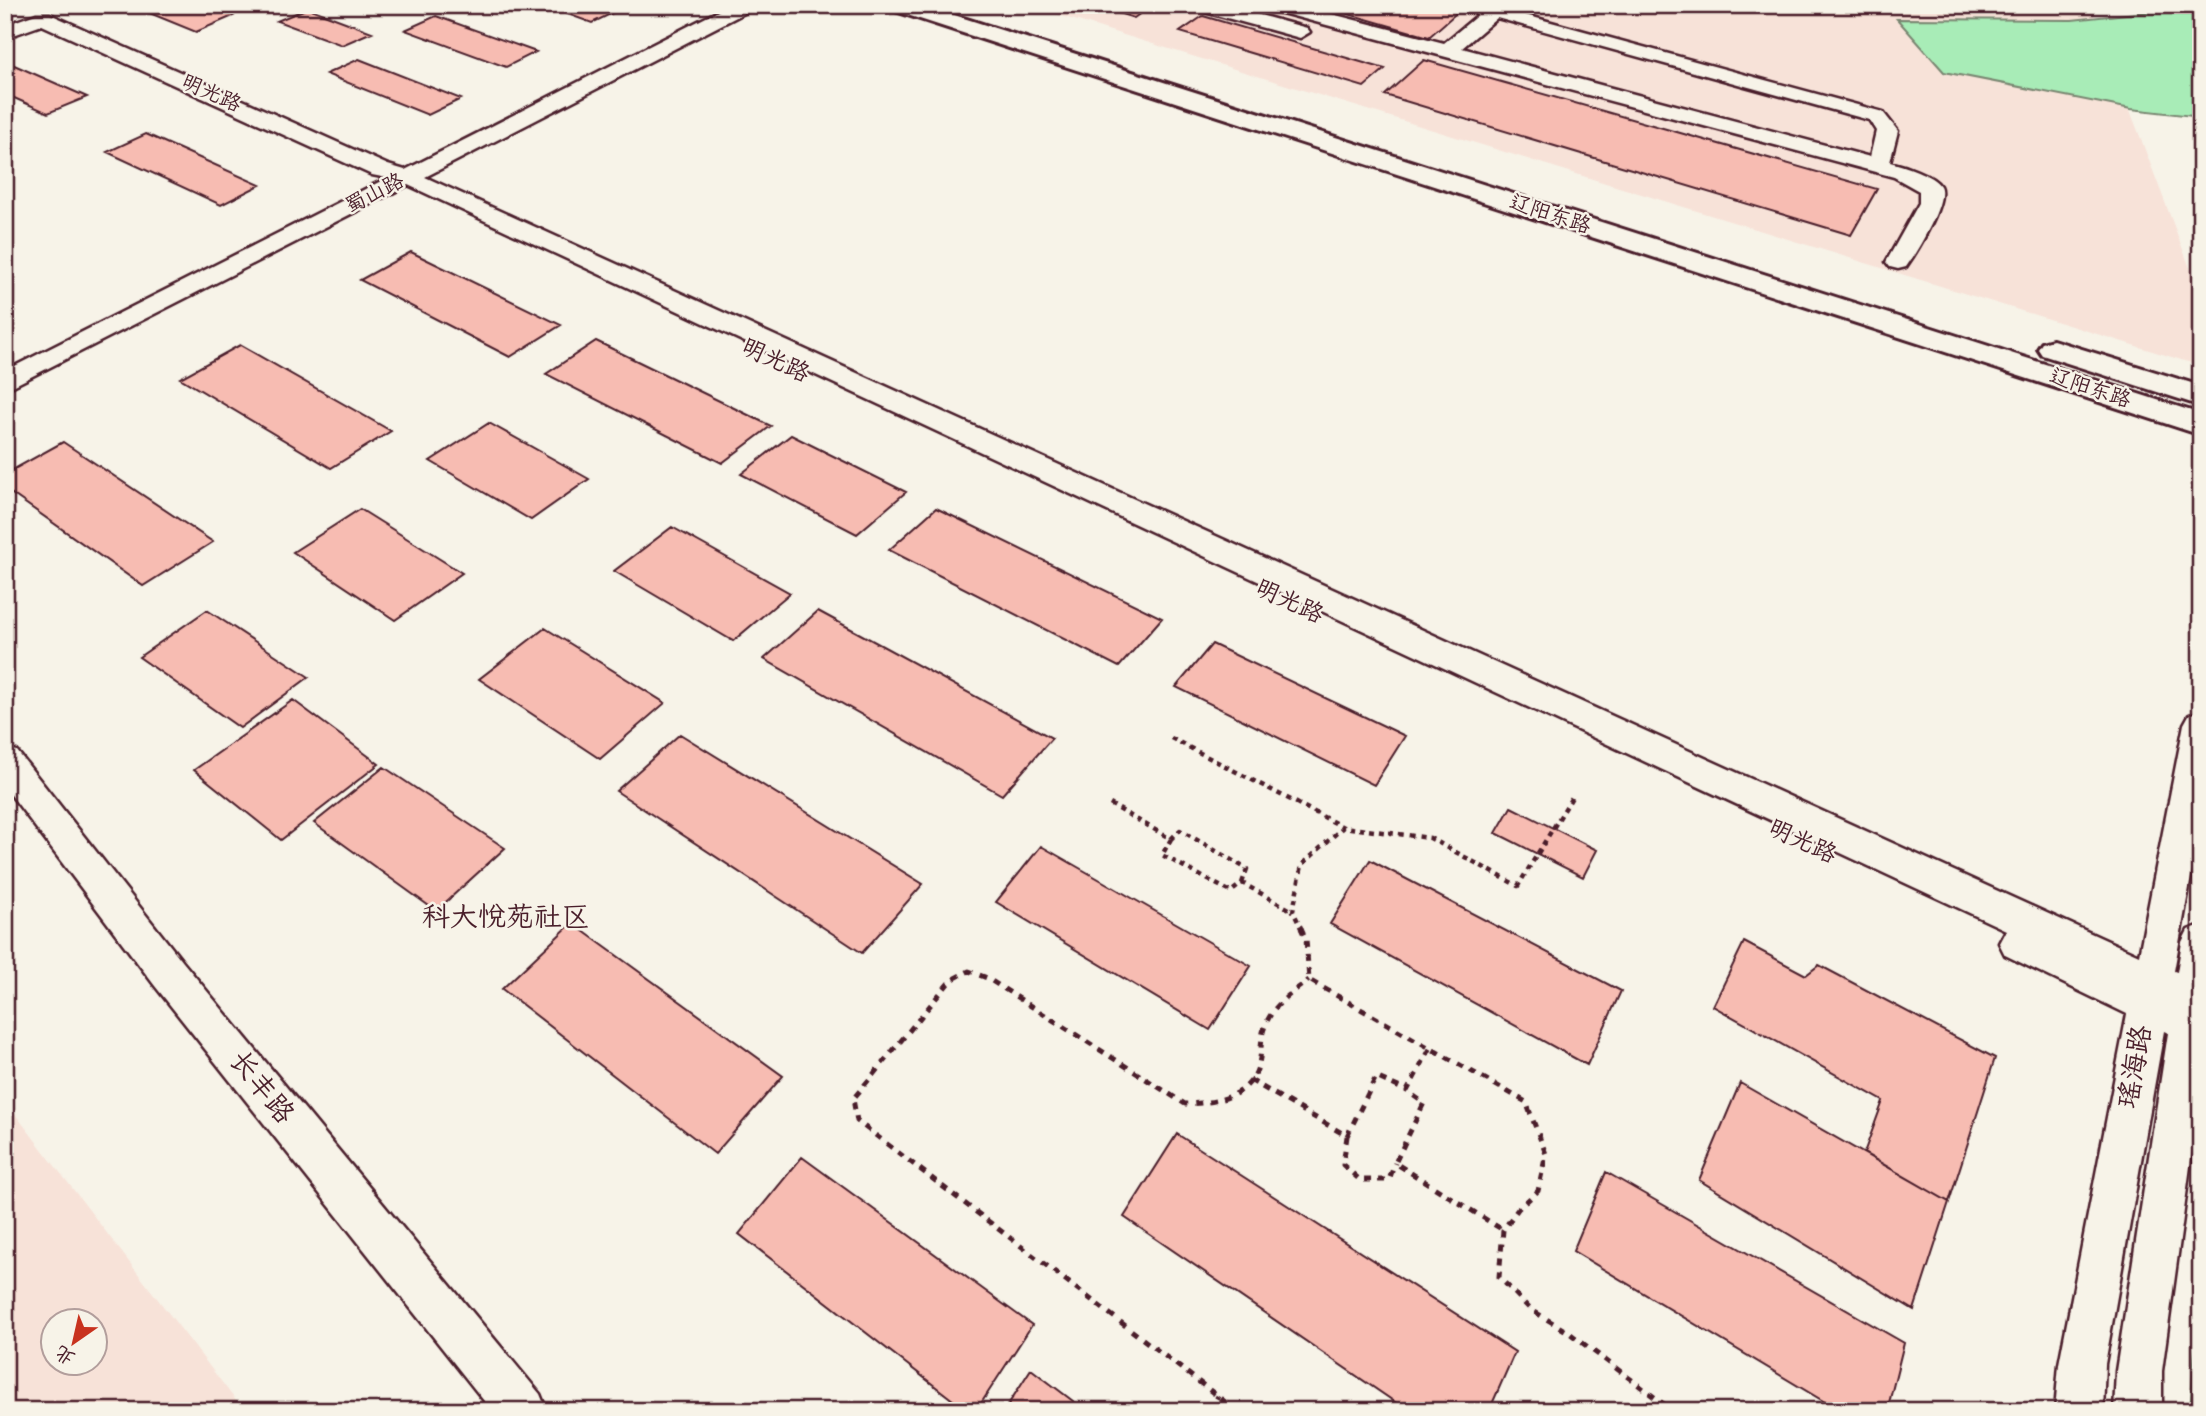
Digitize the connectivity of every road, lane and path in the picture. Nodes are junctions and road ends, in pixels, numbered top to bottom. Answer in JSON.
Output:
{"nodes":[{"id":1,"x":707,"y":5,"type":"edge"},
{"id":2,"x":745,"y":5,"type":"edge"},
{"id":3,"x":900,"y":5,"type":"edge"},
{"id":4,"x":962,"y":5,"type":"edge"},
{"id":5,"x":1201,"y":5,"type":"edge"},
{"id":6,"x":1274,"y":5,"type":"edge"},
{"id":7,"x":1469,"y":5,"type":"edge"},
{"id":8,"x":1497,"y":8,"type":"edge"},
{"id":9,"x":5,"y":32,"type":"edge"},
{"id":10,"x":1322,"y":38,"type":"dead end"},
{"id":11,"x":1400,"y":38,"type":"junction"},
{"id":12,"x":1448,"y":50,"type":"junction"},
{"id":13,"x":1381,"y":53,"type":"dead end"},
{"id":14,"x":1879,"y":164,"type":"junction"},
{"id":15,"x":395,"y":177,"type":"junction"},
{"id":16,"x":1898,"y":262,"type":"dead end"},
{"id":17,"x":1781,"y":263,"type":"dead end"},
{"id":18,"x":2030,"y":342,"type":"dead end"},
{"id":19,"x":5,"y":358,"type":"edge"},
{"id":20,"x":5,"y":382,"type":"edge"},
{"id":21,"x":2201,"y":396,"type":"edge"},
{"id":22,"x":2201,"y":425,"type":"edge"},
{"id":23,"x":2201,"y":724,"type":"edge"},
{"id":24,"x":1171,"y":738,"type":"dead end"},
{"id":25,"x":5,"y":761,"type":"edge"},
{"id":26,"x":1572,"y":797,"type":"dead end"},
{"id":27,"x":1111,"y":804,"type":"dead end"},
{"id":28,"x":1343,"y":827,"type":"junction"},
{"id":29,"x":1171,"y":839,"type":"junction"},
{"id":30,"x":1242,"y":883,"type":"junction"},
{"id":31,"x":1293,"y":911,"type":"junction"},
{"id":32,"x":2201,"y":942,"type":"edge"},
{"id":33,"x":1309,"y":980,"type":"junction"},
{"id":34,"x":2150,"y":992,"type":"junction"},
{"id":35,"x":2196,"y":1013,"type":"edge"},
{"id":36,"x":1430,"y":1049,"type":"junction"},
{"id":37,"x":1250,"y":1080,"type":"junction"},
{"id":38,"x":1407,"y":1091,"type":"junction"},
{"id":39,"x":1348,"y":1136,"type":"junction"},
{"id":40,"x":1395,"y":1163,"type":"junction"},
{"id":41,"x":1503,"y":1230,"type":"junction"},
{"id":42,"x":1218,"y":1396,"type":"junction"},
{"id":43,"x":523,"y":1411,"type":"edge"},
{"id":44,"x":1210,"y":1411,"type":"edge"},
{"id":45,"x":1237,"y":1411,"type":"edge"},
{"id":46,"x":1673,"y":1411,"type":"edge"},
{"id":47,"x":2079,"y":1411,"type":"edge"},
{"id":48,"x":2138,"y":1411,"type":"edge"}],
"edges":[{"from":1,"to":15,"type":"street","name":"蜀山路"},
{"from":2,"to":15,"type":"street","name":"蜀山路"},
{"from":3,"to":22,"type":"main road","name":"辽阳东路"},
{"from":4,"to":17,"type":"main road","name":"辽阳东路"},
{"from":5,"to":10,"type":"street"},
{"from":6,"to":11,"type":"street"},
{"from":7,"to":8,"type":"street"},
{"from":8,"to":12,"type":"street"},
{"from":8,"to":14,"type":"street"},
{"from":9,"to":15,"type":"street","name":"明光路"},
{"from":11,"to":12,"type":"street"},
{"from":11,"to":13,"type":"street"},
{"from":12,"to":14,"type":"street"},
{"from":14,"to":16,"type":"street"},
{"from":15,"to":19,"type":"street","name":"蜀山路"},
{"from":15,"to":20,"type":"street","name":"蜀山路"},
{"from":15,"to":34,"type":"street","name":"明光路"},
{"from":18,"to":21,"type":"main road","name":"辽阳东路"},
{"from":23,"to":34,"type":"street","name":"瑶海路"},
{"from":24,"to":28,"type":"path"},
{"from":25,"to":43,"type":"street","name":"长丰路"},
{"from":26,"to":28,"type":"path"},
{"from":27,"to":29,"type":"path"},
{"from":28,"to":31,"type":"path"},
{"from":29,"to":30,"type":"path"},
{"from":29,"to":30,"type":"path"},
{"from":30,"to":31,"type":"path"},
{"from":31,"to":33,"type":"path"},
{"from":32,"to":35,"type":"street","name":"瑶海路"},
{"from":33,"to":36,"type":"path"},
{"from":33,"to":37,"type":"path"},
{"from":34,"to":35,"type":"street","name":"明光路"},
{"from":34,"to":47,"type":"street","name":"瑶海路"},
{"from":35,"to":48,"type":"street","name":"瑶海路"},
{"from":36,"to":38,"type":"path"},
{"from":36,"to":41,"type":"path"},
{"from":37,"to":39,"type":"path"},
{"from":37,"to":42,"type":"path"},
{"from":38,"to":39,"type":"path"},
{"from":38,"to":40,"type":"path"},
{"from":39,"to":40,"type":"path"},
{"from":40,"to":41,"type":"path"},
{"from":41,"to":46,"type":"path"},
{"from":42,"to":44,"type":"path"},
{"from":42,"to":45,"type":"path"}]}
